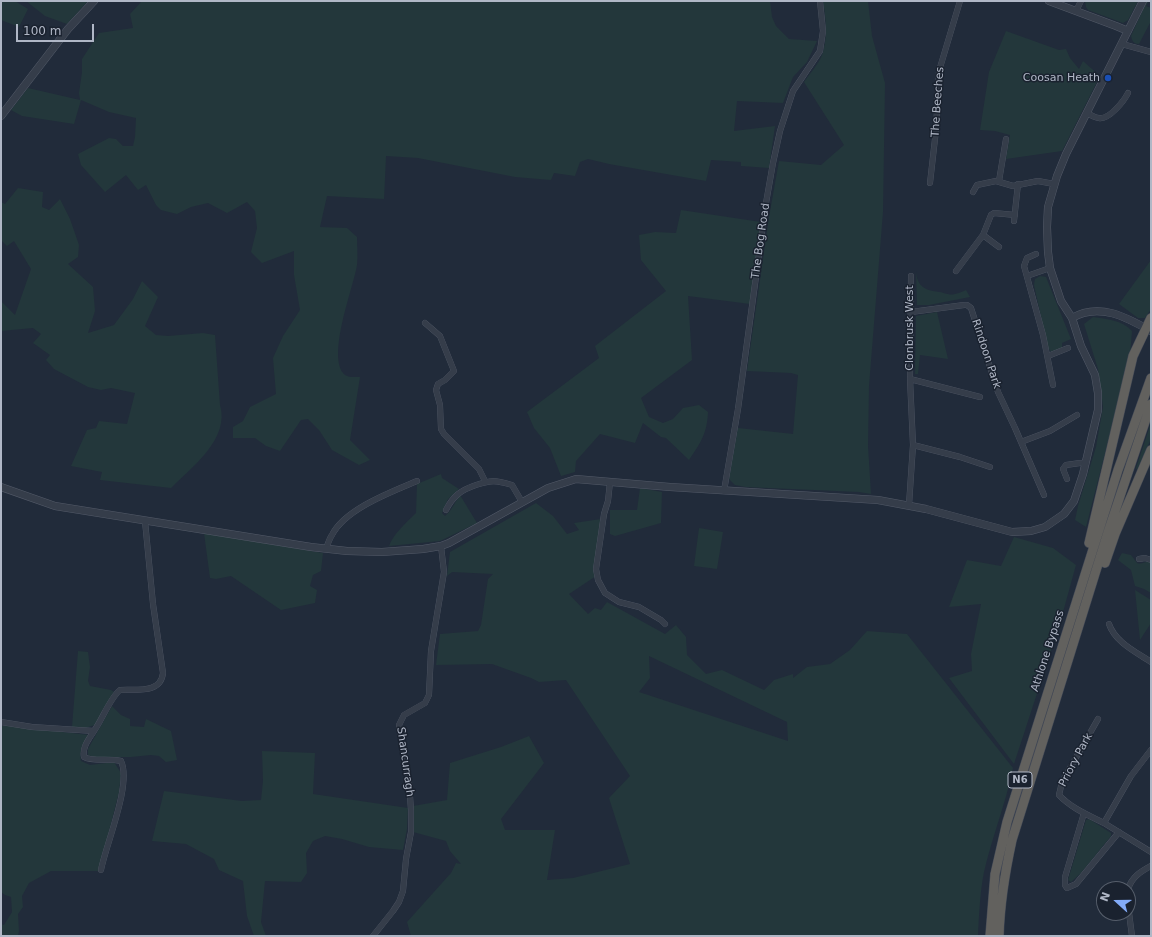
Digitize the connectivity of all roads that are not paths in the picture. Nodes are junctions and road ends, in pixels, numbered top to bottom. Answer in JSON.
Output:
{"nodes":[{"id":1,"x":94,"y":1,"type":"edge"},
{"id":2,"x":820,"y":1,"type":"edge"},
{"id":3,"x":960,"y":1,"type":"edge"},
{"id":4,"x":1049,"y":1,"type":"edge"},
{"id":5,"x":1081,"y":1,"type":"edge"},
{"id":6,"x":1143,"y":1,"type":"edge"},
{"id":7,"x":1076,"y":11,"type":"junction"},
{"id":8,"x":1128,"y":31,"type":"junction"},
{"id":9,"x":1122,"y":44,"type":"junction"},
{"id":10,"x":1151,"y":52,"type":"edge"},
{"id":11,"x":1128,"y":93,"type":"dead end"},
{"id":12,"x":1087,"y":113,"type":"junction"},
{"id":13,"x":1,"y":116,"type":"edge"},
{"id":14,"x":1006,"y":139,"type":"dead end"},
{"id":15,"x":999,"y":181,"type":"junction"},
{"id":16,"x":930,"y":183,"type":"dead end"},
{"id":17,"x":1018,"y":184,"type":"junction"},
{"id":18,"x":1054,"y":184,"type":"junction"},
{"id":19,"x":974,"y":192,"type":"dead end"},
{"id":20,"x":983,"y":235,"type":"junction"},
{"id":21,"x":999,"y":247,"type":"dead end"},
{"id":22,"x":1036,"y":254,"type":"dead end"},
{"id":23,"x":1050,"y":268,"type":"junction"},
{"id":24,"x":956,"y":271,"type":"dead end"},
{"id":25,"x":911,"y":276,"type":"dead end"},
{"id":26,"x":1027,"y":276,"type":"junction"},
{"id":27,"x":911,"y":312,"type":"junction"},
{"id":28,"x":1072,"y":318,"type":"junction"},
{"id":29,"x":1151,"y":318,"type":"edge"},
{"id":30,"x":425,"y":322,"type":"dead end"},
{"id":31,"x":1148,"y":329,"type":"edge"},
{"id":32,"x":1068,"y":348,"type":"dead end"},
{"id":33,"x":1048,"y":356,"type":"junction"},
{"id":34,"x":1151,"y":378,"type":"edge"},
{"id":35,"x":910,"y":380,"type":"junction"},
{"id":36,"x":1053,"y":385,"type":"dead end"},
{"id":37,"x":980,"y":397,"type":"dead end"},
{"id":38,"x":1151,"y":404,"type":"edge"},
{"id":39,"x":1077,"y":415,"type":"dead end"},
{"id":40,"x":1021,"y":442,"type":"junction"},
{"id":41,"x":913,"y":445,"type":"junction"},
{"id":42,"x":1151,"y":450,"type":"edge"},
{"id":43,"x":1086,"y":464,"type":"junction"},
{"id":44,"x":990,"y":467,"type":"dead end"},
{"id":45,"x":1067,"y":479,"type":"dead end"},
{"id":46,"x":417,"y":481,"type":"dead end"},
{"id":47,"x":485,"y":482,"type":"junction"},
{"id":48,"x":610,"y":482,"type":"junction"},
{"id":49,"x":1,"y":487,"type":"edge"},
{"id":50,"x":724,"y":491,"type":"junction"},
{"id":51,"x":1044,"y":495,"type":"dead end"},
{"id":52,"x":522,"y":502,"type":"junction"},
{"id":53,"x":909,"y":505,"type":"junction"},
{"id":54,"x":446,"y":510,"type":"dead end"},
{"id":55,"x":145,"y":521,"type":"junction"},
{"id":56,"x":441,"y":546,"type":"junction"},
{"id":57,"x":326,"y":549,"type":"junction"},
{"id":58,"x":1139,"y":559,"type":"dead end"},
{"id":59,"x":1151,"y":560,"type":"edge"},
{"id":60,"x":665,"y":624,"type":"dead end"},
{"id":61,"x":1109,"y":624,"type":"dead end"},
{"id":62,"x":1068,"y":628,"type":"junction"},
{"id":63,"x":1151,"y":662,"type":"edge"},
{"id":64,"x":1063,"y":674,"type":"junction"},
{"id":65,"x":1098,"y":719,"type":"dead end"},
{"id":66,"x":1,"y":722,"type":"edge"},
{"id":67,"x":94,"y":731,"type":"junction"},
{"id":68,"x":1151,"y":750,"type":"edge"},
{"id":69,"x":1084,"y":813,"type":"junction"},
{"id":70,"x":1104,"y":822,"type":"junction"},
{"id":71,"x":1119,"y":832,"type":"junction"},
{"id":72,"x":1151,"y":852,"type":"edge"},
{"id":73,"x":1151,"y":866,"type":"edge"},
{"id":74,"x":101,"y":870,"type":"dead end"},
{"id":75,"x":1131,"y":881,"type":"edge"},
{"id":76,"x":1130,"y":921,"type":"edge"},
{"id":77,"x":373,"y":936,"type":"edge"},
{"id":78,"x":990,"y":936,"type":"edge"},
{"id":79,"x":999,"y":936,"type":"edge"},
{"id":80,"x":1132,"y":936,"type":"edge"}],
"edges":[{"from":1,"to":13,"type":"street"},
{"from":2,"to":50,"type":"street","name":"The Bog Road"},
{"from":3,"to":16,"type":"street","name":"The Beeches"},
{"from":4,"to":7,"type":"street"},
{"from":5,"to":7,"type":"street"},
{"from":6,"to":8,"type":"street"},
{"from":7,"to":8,"type":"street"},
{"from":8,"to":9,"type":"street"},
{"from":9,"to":10,"type":"street"},
{"from":9,"to":12,"type":"street"},
{"from":11,"to":12,"type":"street"},
{"from":12,"to":18,"type":"street"},
{"from":14,"to":15,"type":"street"},
{"from":15,"to":17,"type":"street"},
{"from":15,"to":19,"type":"street"},
{"from":17,"to":18,"type":"street"},
{"from":17,"to":20,"type":"street"},
{"from":18,"to":23,"type":"street"},
{"from":20,"to":21,"type":"street"},
{"from":20,"to":24,"type":"street"},
{"from":22,"to":26,"type":"street"},
{"from":23,"to":26,"type":"street"},
{"from":23,"to":28,"type":"street"},
{"from":25,"to":27,"type":"street","name":"Clonbrusk West"},
{"from":26,"to":33,"type":"street"},
{"from":27,"to":35,"type":"street","name":"Clonbrusk West"},
{"from":27,"to":40,"type":"street","name":"Rindoon Park"},
{"from":28,"to":31,"type":"street"},
{"from":28,"to":43,"type":"street"},
{"from":29,"to":31,"type":"highway","number":"N6"},
{"from":30,"to":47,"type":"street"},
{"from":31,"to":62,"type":"highway","number":"N6"},
{"from":32,"to":33,"type":"street"},
{"from":33,"to":36,"type":"street"},
{"from":34,"to":62,"type":"highway","name":"Athlone Bypass","number":"N6"},
{"from":35,"to":37,"type":"street","name":"Clonbrusk West"},
{"from":35,"to":41,"type":"street","name":"Clonbrusk West"},
{"from":38,"to":64,"type":"highway","name":"Athlone Bypass","number":"N6"},
{"from":39,"to":40,"type":"street"},
{"from":40,"to":51,"type":"street","name":"Rindoon Park"},
{"from":41,"to":44,"type":"street"},
{"from":41,"to":53,"type":"street","name":"Clonbrusk West"},
{"from":42,"to":64,"type":"highway","number":"N6"},
{"from":43,"to":45,"type":"street"},
{"from":43,"to":53,"type":"street"},
{"from":46,"to":57,"type":"street"},
{"from":47,"to":52,"type":"street"},
{"from":47,"to":54,"type":"street"},
{"from":48,"to":50,"type":"street"},
{"from":48,"to":52,"type":"street"},
{"from":48,"to":60,"type":"street"},
{"from":49,"to":55,"type":"street"},
{"from":50,"to":53,"type":"street"},
{"from":52,"to":56,"type":"street"},
{"from":55,"to":57,"type":"street"},
{"from":55,"to":67,"type":"street"},
{"from":56,"to":57,"type":"street"},
{"from":56,"to":77,"type":"street","name":"Shancurragh"},
{"from":58,"to":59,"type":"street"},
{"from":61,"to":63,"type":"street"},
{"from":62,"to":78,"type":"highway","name":"Athlone Bypass","number":"N6"},
{"from":64,"to":79,"type":"highway","name":"Athlone Bypass","number":"N6"},
{"from":65,"to":69,"type":"street","name":"Priory Park"},
{"from":66,"to":67,"type":"street"},
{"from":67,"to":74,"type":"street"},
{"from":68,"to":70,"type":"street"},
{"from":69,"to":70,"type":"street","name":"Priory Park"},
{"from":69,"to":71,"type":"street"},
{"from":70,"to":71,"type":"street","name":"Priory Park"},
{"from":71,"to":72,"type":"street","name":"Priory Park"},
{"from":73,"to":75,"type":"street"},
{"from":76,"to":80,"type":"street"}]}
